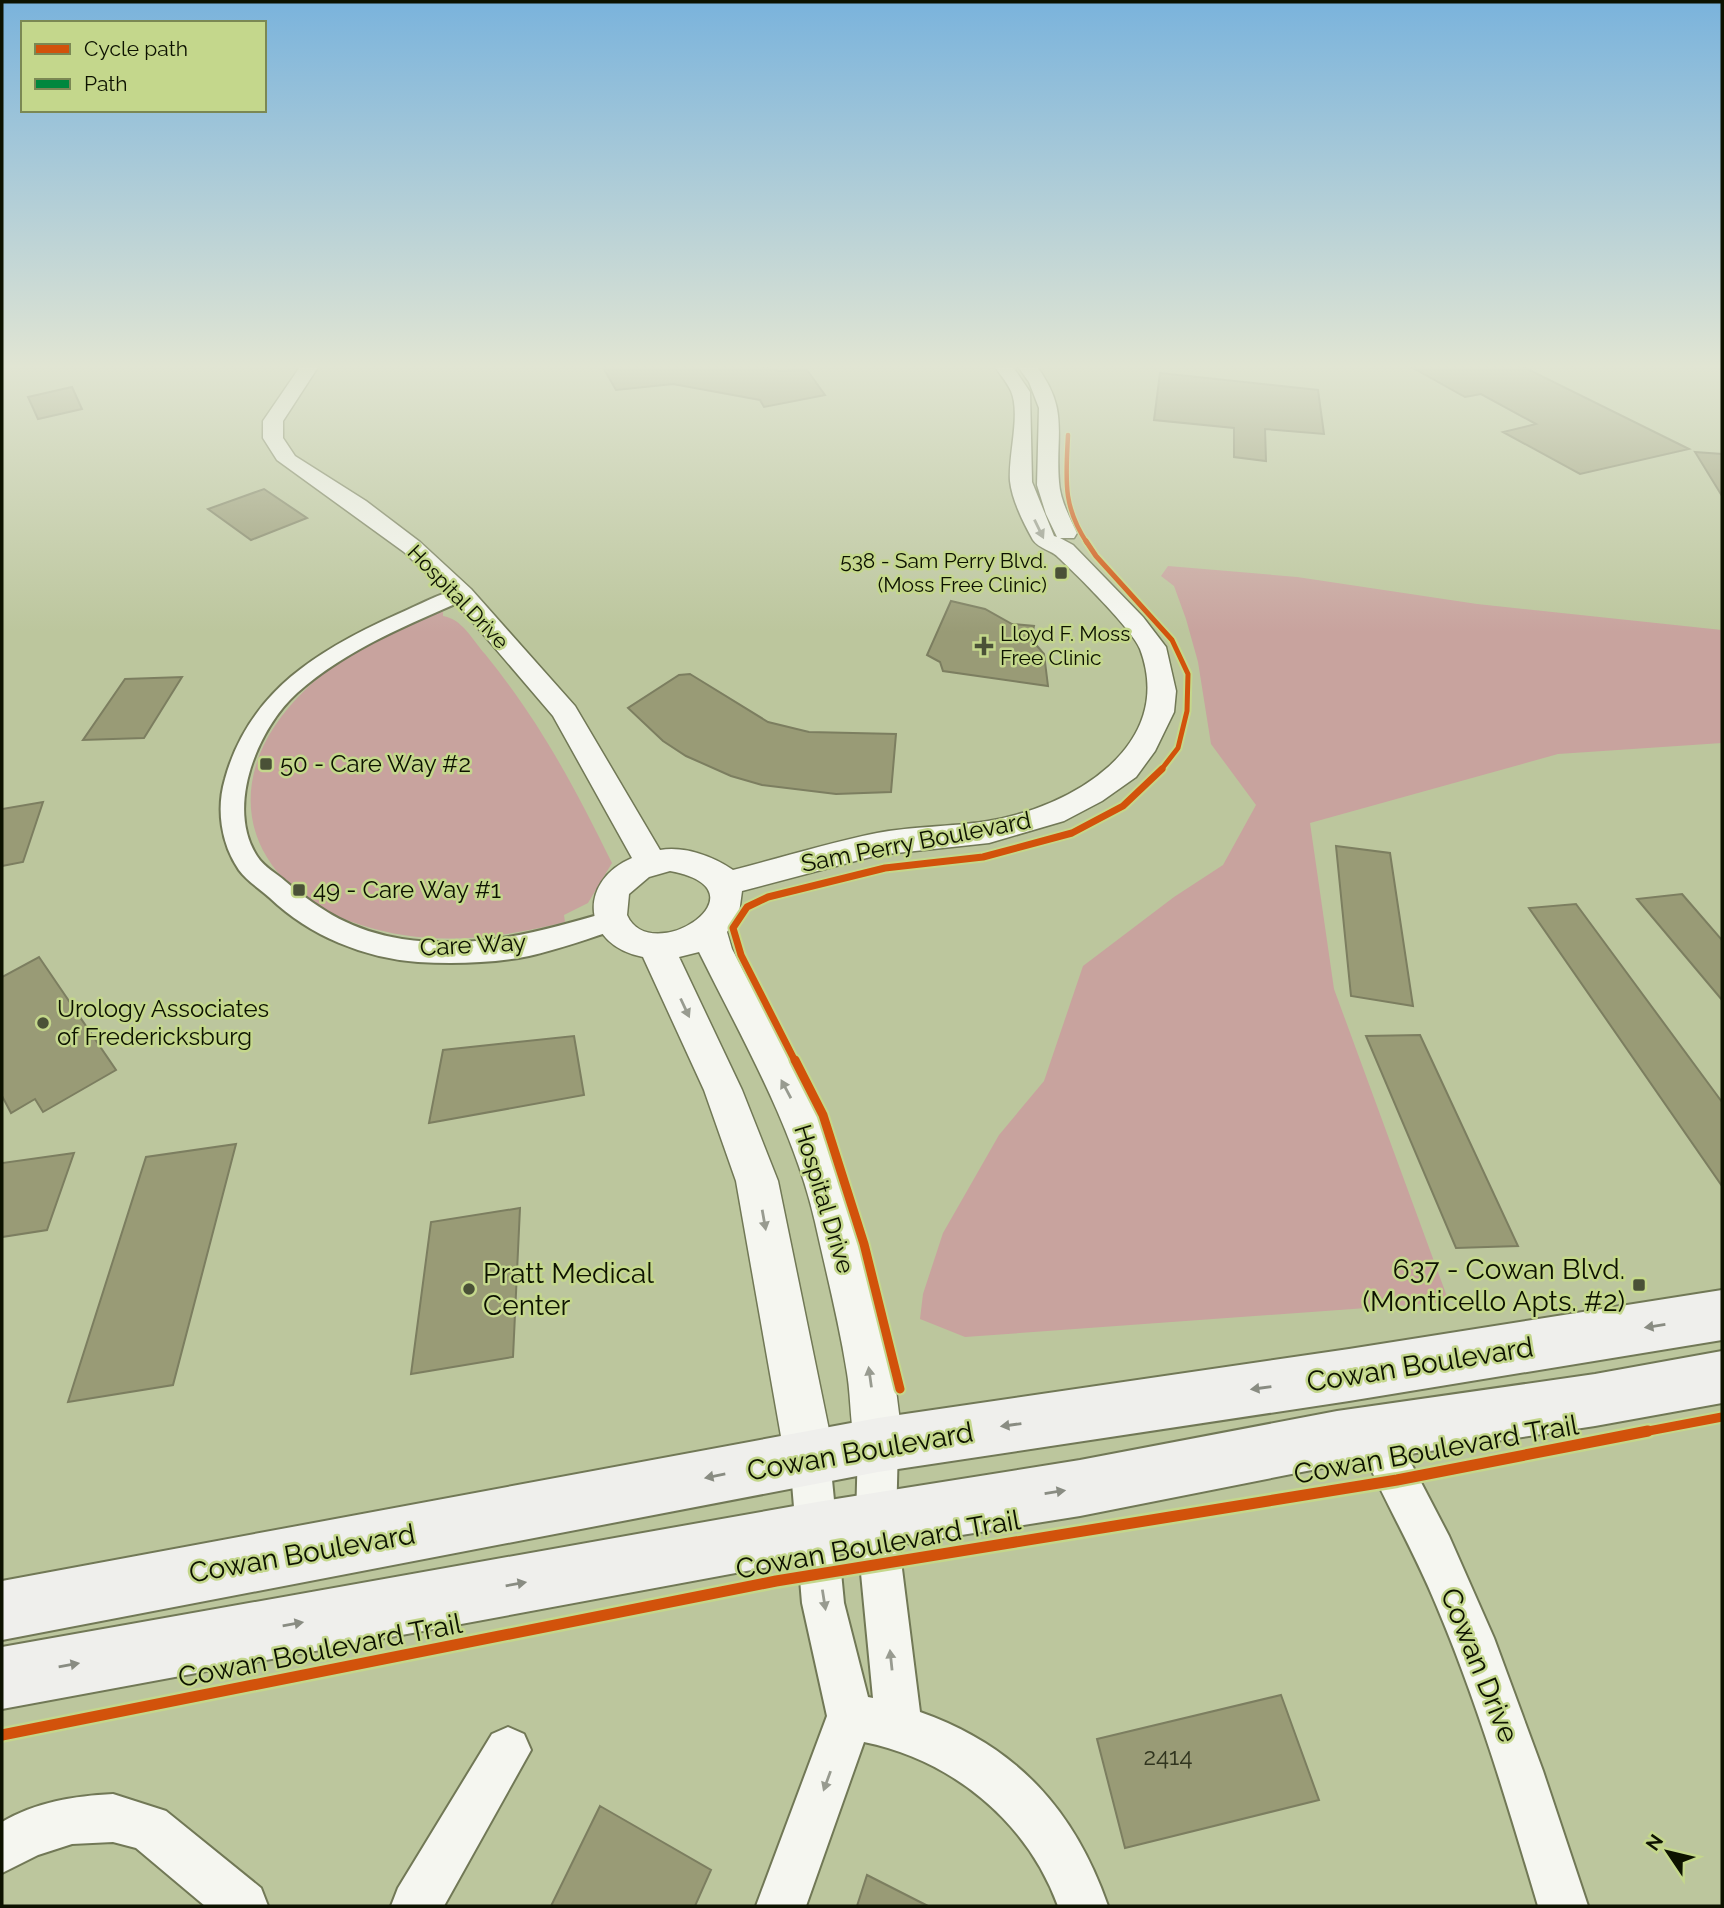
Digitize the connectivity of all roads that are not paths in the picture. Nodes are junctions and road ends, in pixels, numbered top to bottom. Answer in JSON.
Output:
{"nodes":[{"id":1,"x":283,"y":453,"type":"edge"},
{"id":2,"x":1022,"y":453,"type":"edge"},
{"id":3,"x":1048,"y":453,"type":"edge"},
{"id":4,"x":1065,"y":550,"type":"junction"},
{"id":5,"x":462,"y":594,"type":"junction"},
{"id":6,"x":652,"y":863,"type":"junction"},
{"id":7,"x":725,"y":884,"type":"junction"},
{"id":8,"x":611,"y":921,"type":"junction"},
{"id":9,"x":709,"y":930,"type":"junction"},
{"id":10,"x":656,"y":946,"type":"junction"},
{"id":11,"x":1722,"y":1315,"type":"edge"},
{"id":12,"x":1722,"y":1377,"type":"edge"},
{"id":13,"x":1374,"y":1433,"type":"junction"},
{"id":14,"x":878,"y":1445,"type":"junction"},
{"id":15,"x":810,"y":1459,"type":"junction"},
{"id":16,"x":876,"y":1521,"type":"junction"},
{"id":17,"x":817,"y":1530,"type":"junction"},
{"id":18,"x":2,"y":1611,"type":"edge"},
{"id":19,"x":2,"y":1678,"type":"edge"},
{"id":20,"x":850,"y":1716,"type":"junction"},
{"id":21,"x":898,"y":1728,"type":"junction"},
{"id":22,"x":509,"y":1750,"type":"dead end"},
{"id":23,"x":2,"y":1849,"type":"edge"},
{"id":24,"x":243,"y":1906,"type":"edge"},
{"id":25,"x":416,"y":1906,"type":"edge"},
{"id":26,"x":781,"y":1906,"type":"edge"},
{"id":27,"x":1083,"y":1906,"type":"edge"},
{"id":28,"x":1563,"y":1906,"type":"edge"}],
"edges":[{"from":1,"to":5,"type":"street","name":"Hospital Drive"},
{"from":2,"to":4,"type":"street","name":"Sam Perry Boulevard","one_way":true},
{"from":3,"to":4,"type":"street"},
{"from":4,"to":7,"type":"street","name":"Sam Perry Boulevard"},
{"from":5,"to":6,"type":"street","name":"Hospital Drive"},
{"from":5,"to":8,"type":"street","name":"Care Way"},
{"from":6,"to":7,"type":"street"},
{"from":6,"to":8,"type":"street"},
{"from":7,"to":9,"type":"street"},
{"from":8,"to":10,"type":"street"},
{"from":9,"to":10,"type":"street"},
{"from":14,"to":9,"type":"street","name":"Hospital Drive","one_way":true},
{"from":10,"to":15,"type":"street","one_way":true},
{"from":11,"to":14,"type":"main road","name":"Cowan Boulevard","one_way":true},
{"from":12,"to":13,"type":"main road"},
{"from":16,"to":13,"type":"main road","one_way":true},
{"from":13,"to":28,"type":"street","name":"Cowan Drive"},
{"from":14,"to":15,"type":"main road","name":"Cowan Boulevard"},
{"from":14,"to":16,"type":"street"},
{"from":15,"to":17,"type":"street"},
{"from":15,"to":18,"type":"main road","name":"Cowan Boulevard","one_way":true},
{"from":16,"to":17,"type":"main road"},
{"from":21,"to":16,"type":"street","one_way":true},
{"from":19,"to":17,"type":"main road","one_way":true},
{"from":17,"to":20,"type":"street","one_way":true},
{"from":20,"to":21,"type":"street"},
{"from":20,"to":26,"type":"street","one_way":true},
{"from":21,"to":27,"type":"street"},
{"from":22,"to":25,"type":"street"},
{"from":23,"to":24,"type":"street"}]}
